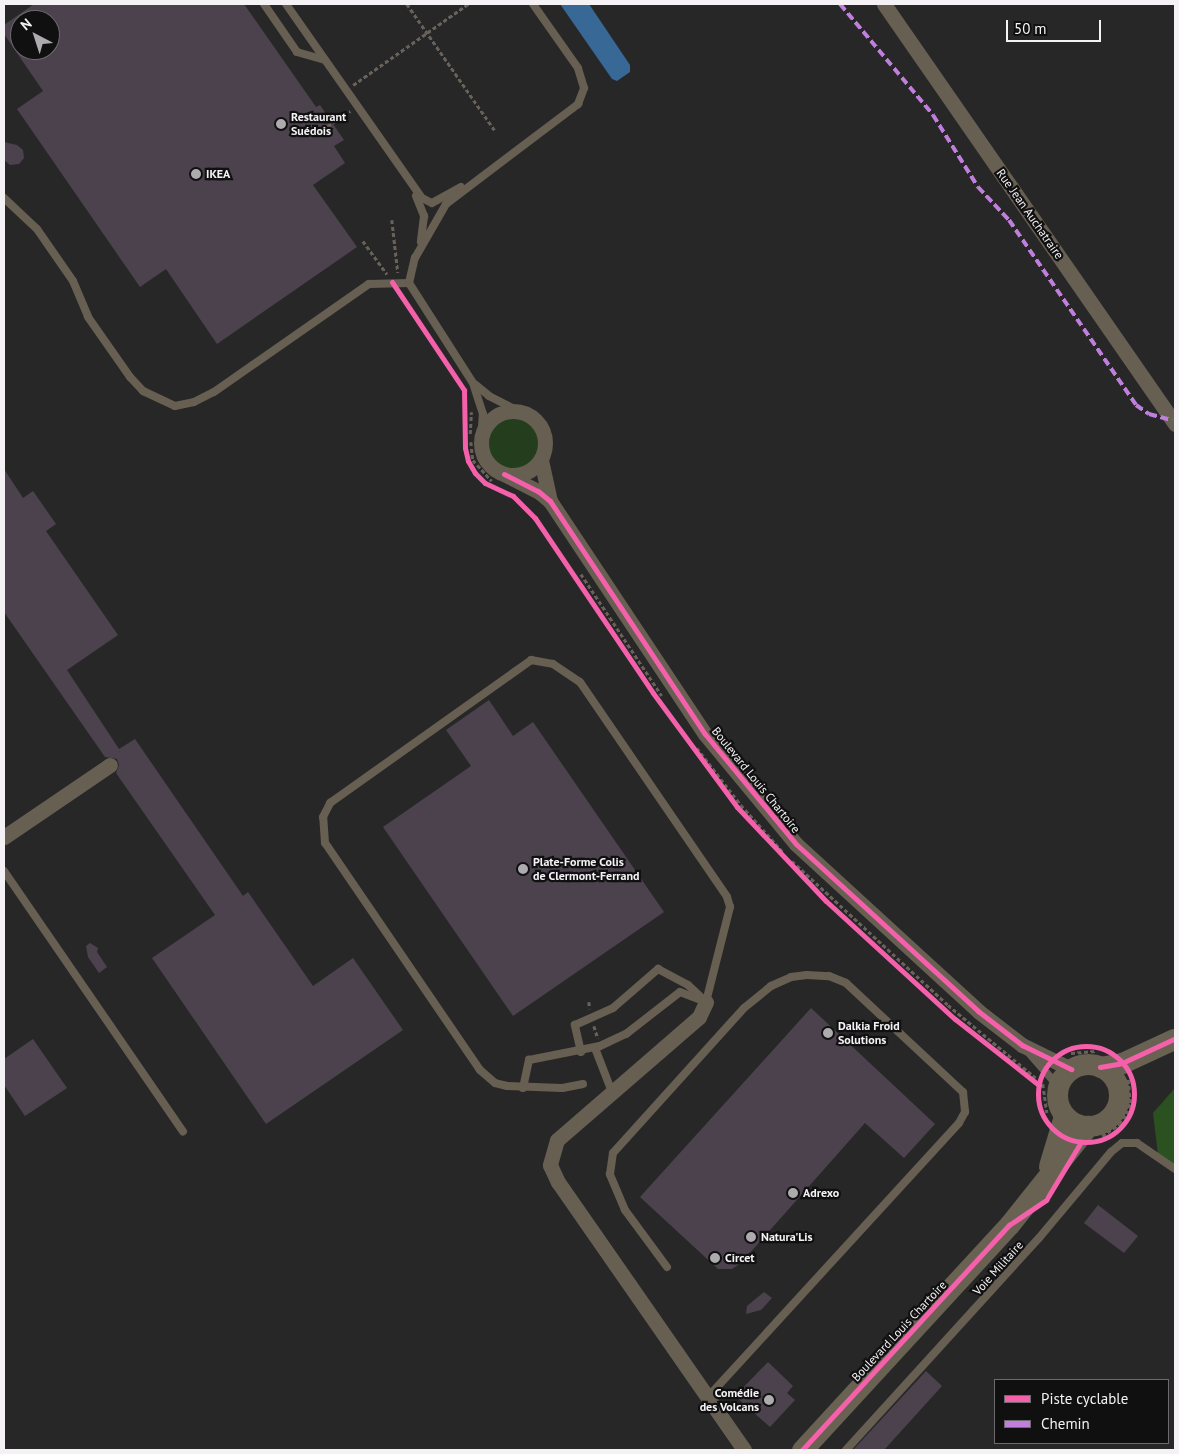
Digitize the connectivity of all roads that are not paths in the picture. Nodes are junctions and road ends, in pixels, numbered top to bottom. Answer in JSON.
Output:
{"nodes":[{"id":1,"x":264,"y":4,"type":"edge"},
{"id":2,"x":286,"y":4,"type":"edge"},
{"id":3,"x":533,"y":4,"type":"edge"},
{"id":4,"x":884,"y":4,"type":"edge"},
{"id":5,"x":325,"y":60,"type":"junction"},
{"id":6,"x":472,"y":182,"type":"junction"},
{"id":7,"x":414,"y":189,"type":"junction"},
{"id":8,"x":4,"y":198,"type":"edge"},
{"id":9,"x":419,"y":251,"type":"junction"},
{"id":10,"x":409,"y":283,"type":"junction"},
{"id":11,"x":473,"y":383,"type":"junction"},
{"id":12,"x":523,"y":413,"type":"junction"},
{"id":13,"x":1175,"y":424,"type":"edge"},
{"id":14,"x":481,"y":441,"type":"junction"},
{"id":15,"x":541,"y":460,"type":"junction"},
{"id":16,"x":504,"y":474,"type":"junction"},
{"id":17,"x":550,"y":501,"type":"junction"},
{"id":18,"x":110,"y":765,"type":"dead end"},
{"id":19,"x":4,"y":837,"type":"edge"},
{"id":20,"x":4,"y":871,"type":"edge"},
{"id":21,"x":706,"y":1002,"type":"junction"},
{"id":22,"x":1174,"y":1039,"type":"edge"},
{"id":23,"x":595,"y":1048,"type":"junction"},
{"id":24,"x":581,"y":1052,"type":"junction"},
{"id":25,"x":1052,"y":1074,"type":"junction"},
{"id":26,"x":1125,"y":1077,"type":"junction"},
{"id":27,"x":583,"y":1084,"type":"dead end"},
{"id":28,"x":523,"y":1088,"type":"junction"},
{"id":29,"x":612,"y":1092,"type":"junction"},
{"id":30,"x":183,"y":1131,"type":"dead end"},
{"id":31,"x":1071,"y":1131,"type":"junction"},
{"id":32,"x":1175,"y":1169,"type":"edge"},
{"id":33,"x":667,"y":1267,"type":"dead end"},
{"id":34,"x":708,"y":1397,"type":"junction"},
{"id":35,"x":744,"y":1450,"type":"edge"},
{"id":36,"x":802,"y":1450,"type":"edge"},
{"id":37,"x":846,"y":1450,"type":"edge"}],
"edges":[{"from":1,"to":5,"type":"lane"},
{"from":2,"to":5,"type":"lane"},
{"from":3,"to":6,"type":"lane"},
{"from":4,"to":13,"type":"street","name":"Rue Jean Auchatraire"},
{"from":5,"to":7,"type":"lane"},
{"from":6,"to":7,"type":"lane"},
{"from":6,"to":9,"type":"lane"},
{"from":7,"to":9,"type":"lane"},
{"from":8,"to":10,"type":"lane"},
{"from":9,"to":10,"type":"lane"},
{"from":10,"to":11,"type":"lane"},
{"from":11,"to":12,"type":"lane"},
{"from":11,"to":14,"type":"lane"},
{"from":12,"to":14,"type":"street"},
{"from":12,"to":15,"type":"street"},
{"from":14,"to":16,"type":"street"},
{"from":15,"to":16,"type":"street"},
{"from":15,"to":17,"type":"street"},
{"from":16,"to":17,"type":"street"},
{"from":17,"to":25,"type":"street","name":"Boulevard Louis Chartoire"},
{"from":18,"to":19,"type":"street"},
{"from":20,"to":30,"type":"lane"},
{"from":21,"to":23,"type":"lane"},
{"from":21,"to":24,"type":"lane"},
{"from":21,"to":28,"type":"lane"},
{"from":21,"to":29,"type":"street"},
{"from":22,"to":26,"type":"main road"},
{"from":23,"to":24,"type":"lane"},
{"from":23,"to":29,"type":"lane"},
{"from":24,"to":28,"type":"lane"},
{"from":25,"to":26,"type":"main road"},
{"from":25,"to":31,"type":"main road"},
{"from":26,"to":31,"type":"main road"},
{"from":27,"to":28,"type":"lane"},
{"from":29,"to":34,"type":"street"},
{"from":31,"to":36,"type":"main road","name":"Boulevard Louis Chartoire"},
{"from":32,"to":37,"type":"lane","name":"Voie Militaire"},
{"from":33,"to":34,"type":"lane"},
{"from":34,"to":35,"type":"street"}]}
